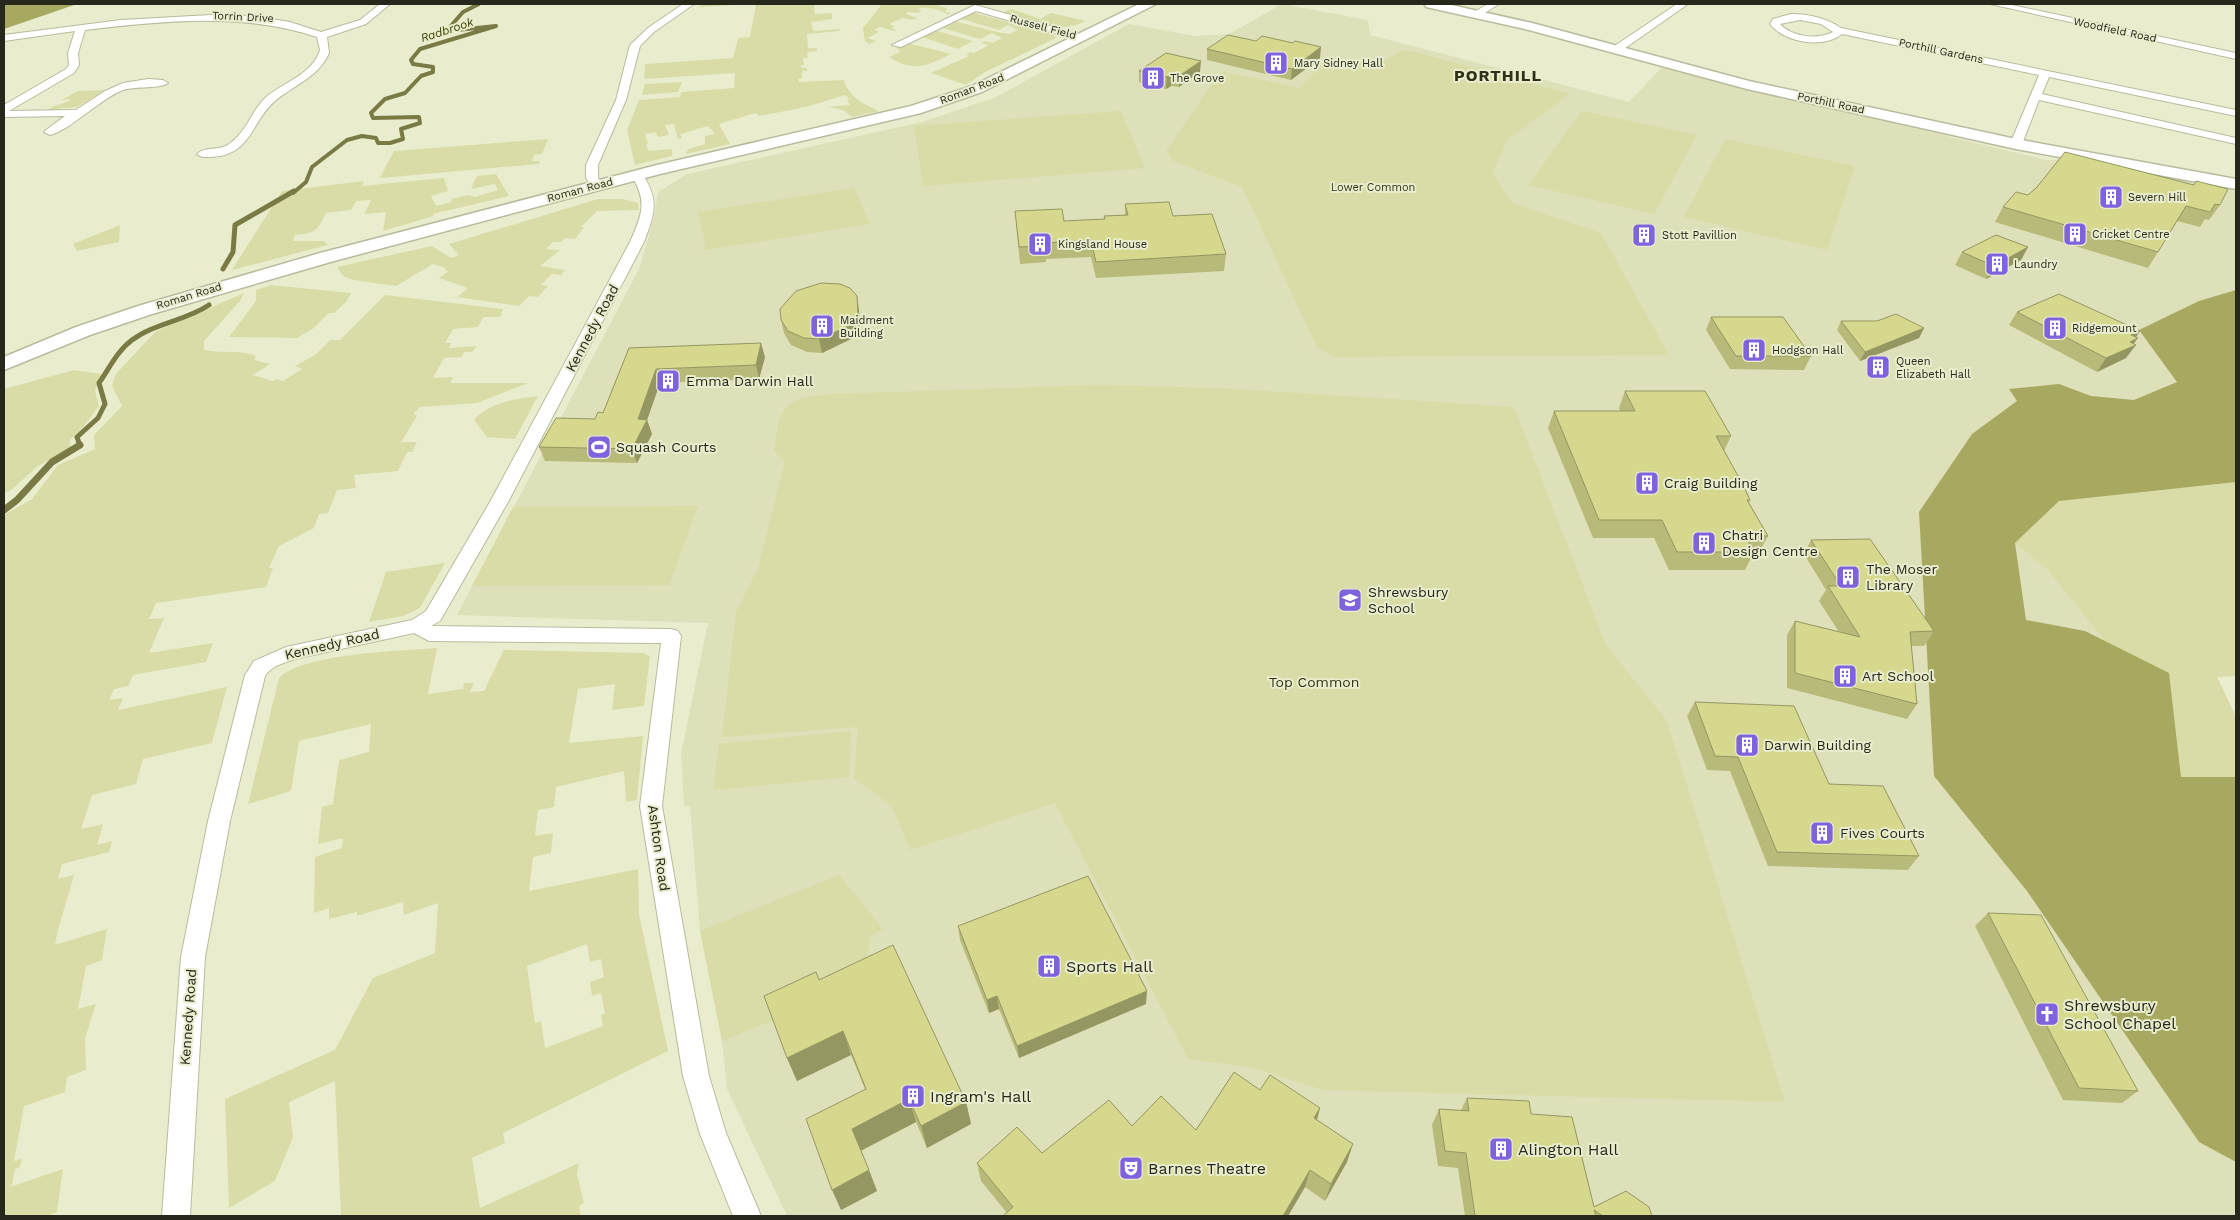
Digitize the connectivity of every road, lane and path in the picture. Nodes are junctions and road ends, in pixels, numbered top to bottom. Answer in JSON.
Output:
{"nodes":[{"id":1,"x":385,"y":4,"type":"edge"},
{"id":2,"x":689,"y":4,"type":"edge"},
{"id":3,"x":1149,"y":4,"type":"edge"},
{"id":4,"x":1431,"y":4,"type":"edge"},
{"id":5,"x":1494,"y":4,"type":"edge"},
{"id":6,"x":1683,"y":4,"type":"edge"},
{"id":7,"x":1995,"y":4,"type":"edge"},
{"id":8,"x":2044,"y":4,"type":"edge"},
{"id":9,"x":979,"y":6,"type":"edge"},
{"id":10,"x":2033,"y":12,"type":"junction"},
{"id":11,"x":1477,"y":14,"type":"junction"},
{"id":12,"x":81,"y":28,"type":"junction"},
{"id":13,"x":1838,"y":30,"type":"junction"},
{"id":14,"x":321,"y":34,"type":"junction"},
{"id":15,"x":4,"y":38,"type":"edge"},
{"id":16,"x":1082,"y":38,"type":"junction"},
{"id":17,"x":897,"y":44,"type":"dead end"},
{"id":18,"x":1616,"y":49,"type":"junction"},
{"id":19,"x":2236,"y":56,"type":"edge"},
{"id":20,"x":2045,"y":73,"type":"junction"},
{"id":21,"x":163,"y":83,"type":"dead end"},
{"id":22,"x":2034,"y":96,"type":"junction"},
{"id":23,"x":16,"y":100,"type":"junction"},
{"id":24,"x":4,"y":101,"type":"edge"},
{"id":25,"x":4,"y":109,"type":"edge"},
{"id":26,"x":78,"y":113,"type":"junction"},
{"id":27,"x":2236,"y":113,"type":"edge"},
{"id":28,"x":4,"y":114,"type":"edge"},
{"id":29,"x":50,"y":132,"type":"dead end"},
{"id":30,"x":2236,"y":141,"type":"edge"},
{"id":31,"x":2016,"y":144,"type":"junction"},
{"id":32,"x":228,"y":151,"type":"junction"},
{"id":33,"x":241,"y":153,"type":"dead end"},
{"id":34,"x":203,"y":154,"type":"dead end"},
{"id":35,"x":637,"y":175,"type":"junction"},
{"id":36,"x":2236,"y":184,"type":"edge"},
{"id":37,"x":597,"y":186,"type":"junction"},
{"id":38,"x":4,"y":364,"type":"edge"},
{"id":39,"x":417,"y":626,"type":"junction"},
{"id":40,"x":176,"y":1216,"type":"edge"},
{"id":41,"x":747,"y":1216,"type":"edge"}],
"edges":[{"from":1,"to":14,"type":"street"},
{"from":2,"to":37,"type":"street"},
{"from":3,"to":16,"type":"main road","name":"Roman Road"},
{"from":4,"to":11,"type":"main road","name":"Porthill Road"},
{"from":5,"to":11,"type":"street"},
{"from":6,"to":18,"type":"street"},
{"from":7,"to":10,"type":"street","name":"Woodfield Road"},
{"from":8,"to":10,"type":"street"},
{"from":9,"to":16,"type":"street","name":"Russell Field"},
{"from":9,"to":17,"type":"street","name":"Russell Field"},
{"from":10,"to":19,"type":"street","name":"Woodfield Road"},
{"from":11,"to":18,"type":"main road","name":"Porthill Road"},
{"from":12,"to":14,"type":"street","name":"Torrin Drive"},
{"from":12,"to":15,"type":"street","name":"Torrin Drive"},
{"from":12,"to":23,"type":"street"},
{"from":13,"to":13,"type":"street","name":"Porthill Gardens"},
{"from":13,"to":20,"type":"street","name":"Porthill Gardens"},
{"from":14,"to":32,"type":"street"},
{"from":16,"to":35,"type":"main road","name":"Roman Road"},
{"from":18,"to":31,"type":"main road","name":"Porthill Road"},
{"from":20,"to":22,"type":"street"},
{"from":20,"to":27,"type":"street","name":"Porthill Gardens"},
{"from":21,"to":26,"type":"street"},
{"from":22,"to":30,"type":"street"},
{"from":22,"to":31,"type":"street"},
{"from":23,"to":24,"type":"street"},
{"from":23,"to":25,"type":"street"},
{"from":26,"to":28,"type":"street"},
{"from":26,"to":29,"type":"street"},
{"from":31,"to":36,"type":"main road","name":"Porthill Road"},
{"from":32,"to":33,"type":"street"},
{"from":32,"to":34,"type":"street"},
{"from":35,"to":37,"type":"main road","name":"Roman Road"},
{"from":35,"to":39,"type":"street","name":"Kennedy Road"},
{"from":37,"to":38,"type":"main road","name":"Roman Road"},
{"from":39,"to":40,"type":"street","name":"Kennedy Road"},
{"from":39,"to":41,"type":"street","name":"Ashton Road"}]}
